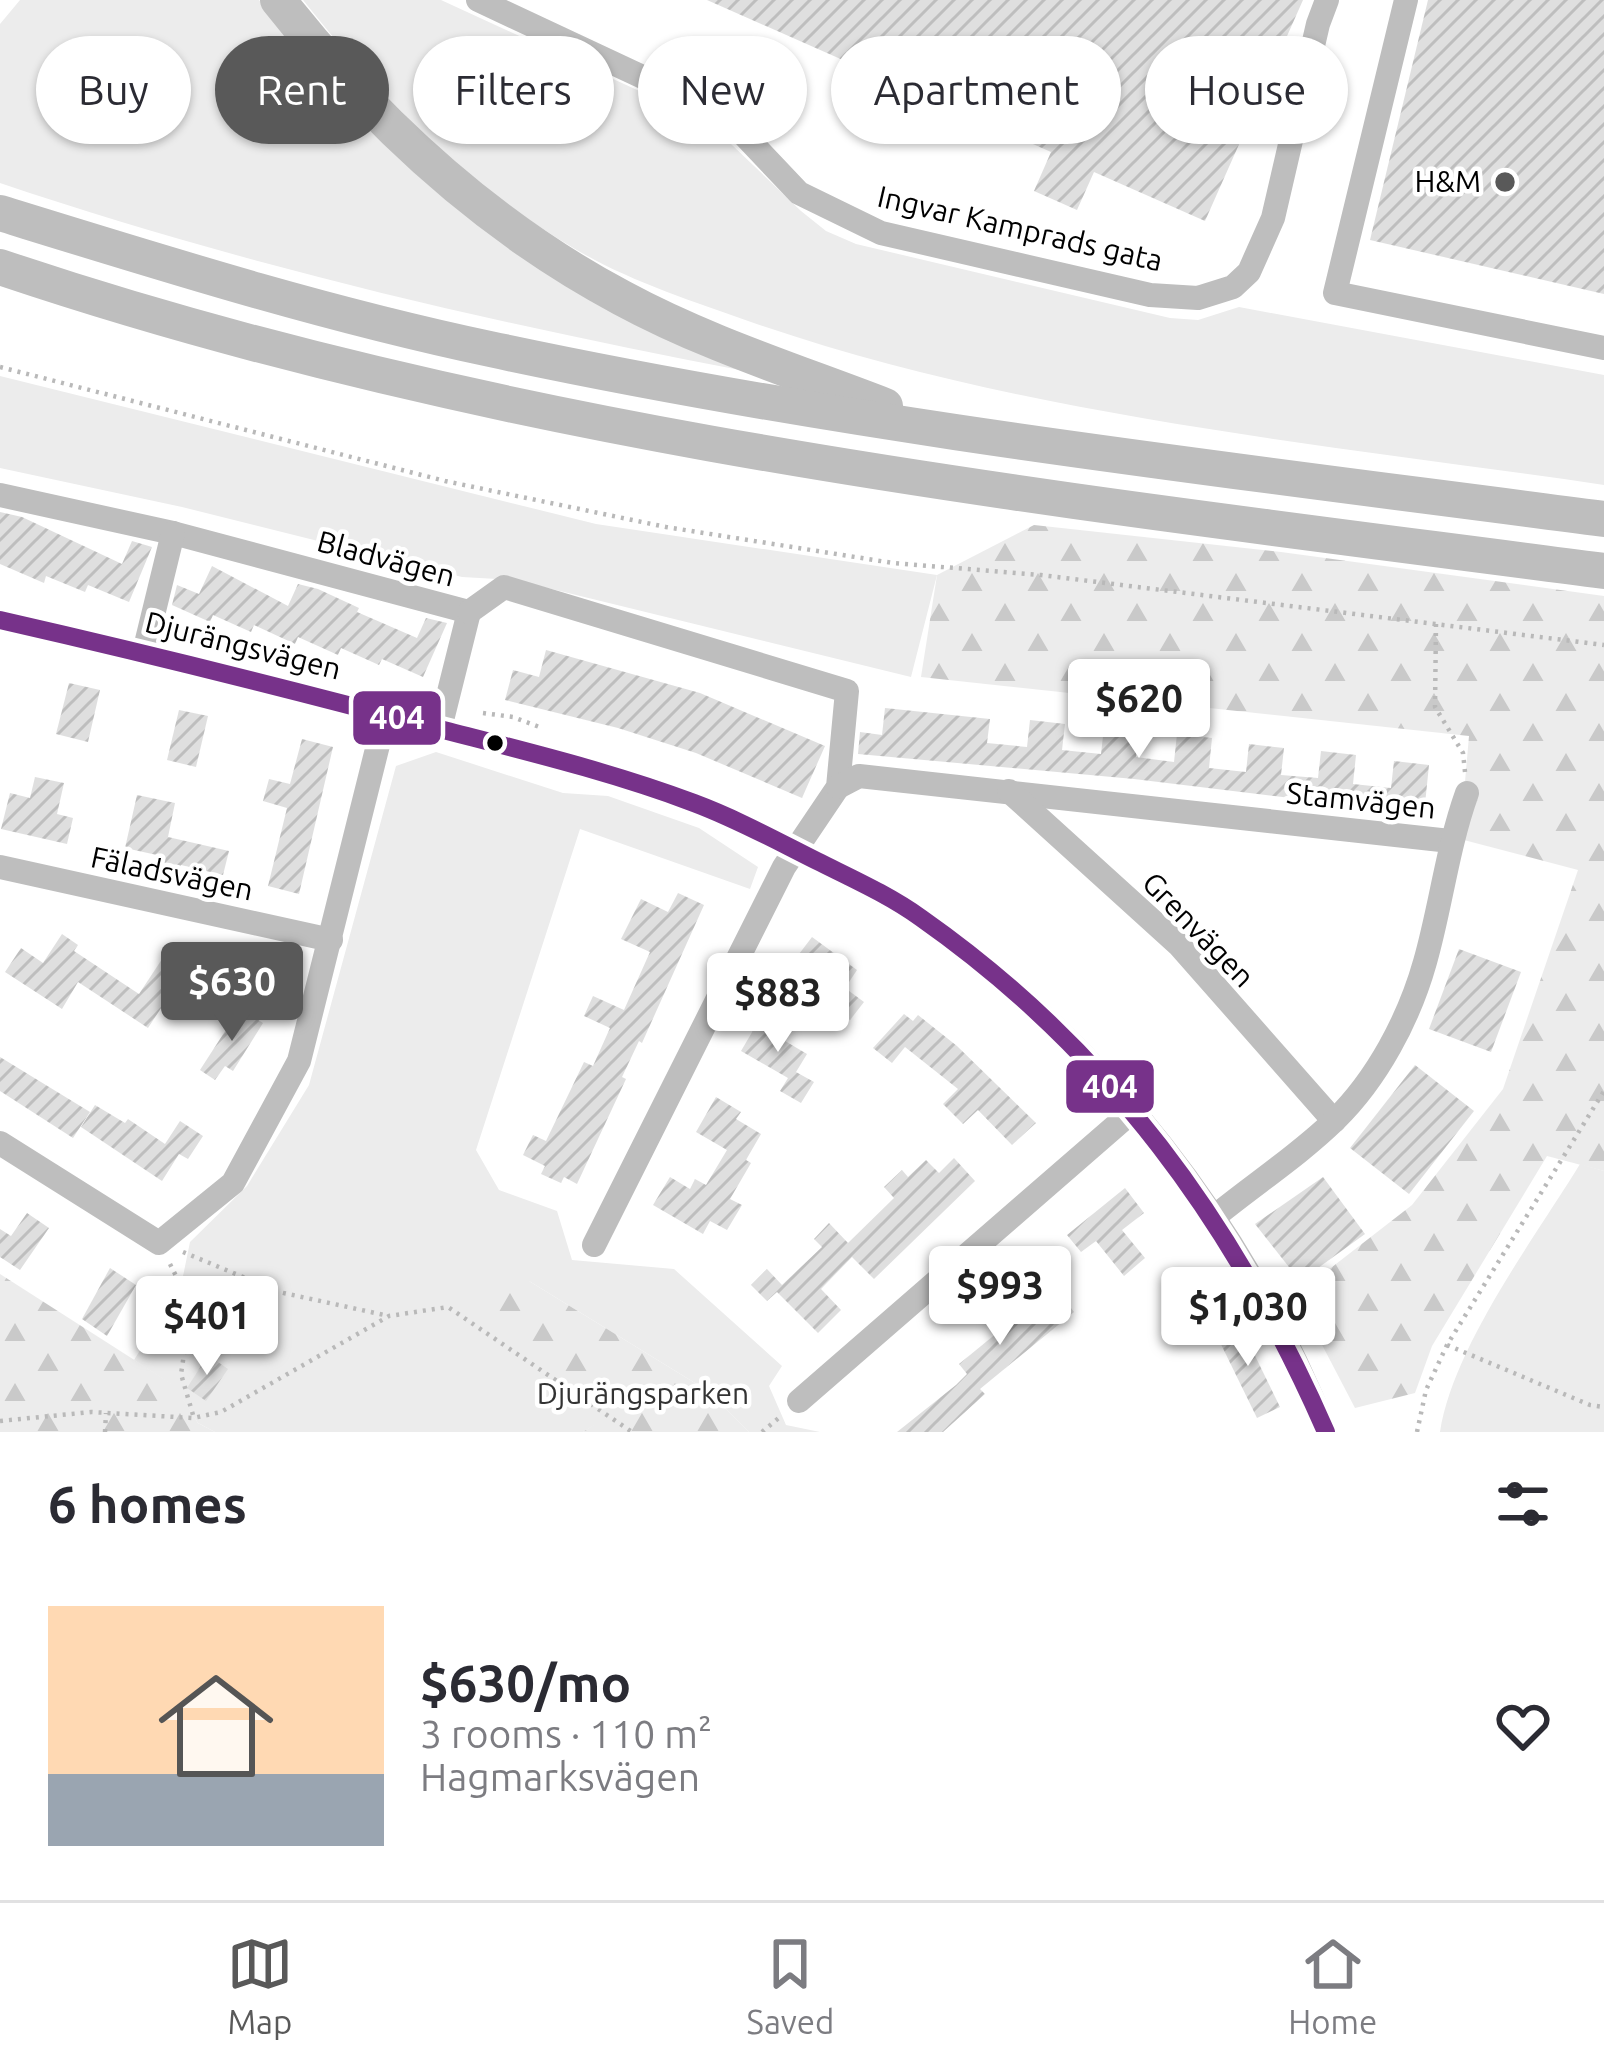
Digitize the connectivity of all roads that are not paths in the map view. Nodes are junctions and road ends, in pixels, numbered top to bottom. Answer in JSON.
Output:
{"nodes":[{"id":1,"x":278,"y":0,"type":"edge"},
{"id":2,"x":478,"y":0,"type":"edge"},
{"id":3,"x":1327,"y":0,"type":"edge"},
{"id":4,"x":1406,"y":0,"type":"edge"},
{"id":5,"x":0,"y":213,"type":"edge"},
{"id":6,"x":0,"y":267,"type":"edge"},
{"id":7,"x":0,"y":290,"type":"edge"},
{"id":8,"x":236,"y":338,"type":"junction"},
{"id":9,"x":1604,"y":348,"type":"edge"},
{"id":10,"x":956,"y":433,"type":"junction"},
{"id":11,"x":0,"y":495,"type":"edge"},
{"id":12,"x":1604,"y":519,"type":"edge"},
{"id":13,"x":173,"y":533,"type":"junction"},
{"id":14,"x":1604,"y":571,"type":"edge"},
{"id":15,"x":469,"y":613,"type":"junction"},
{"id":16,"x":0,"y":620,"type":"edge"},
{"id":17,"x":143,"y":652,"type":"junction"},
{"id":18,"x":386,"y":713,"type":"junction"},
{"id":19,"x":440,"y":728,"type":"junction"},
{"id":20,"x":838,"y":788,"type":"junction"},
{"id":21,"x":1009,"y":791,"type":"junction"},
{"id":22,"x":1467,"y":793,"type":"road end"},
{"id":23,"x":1450,"y":841,"type":"junction"},
{"id":24,"x":796,"y":851,"type":"junction"},
{"id":25,"x":0,"y":867,"type":"edge"},
{"id":26,"x":331,"y":940,"type":"junction"},
{"id":27,"x":1134,"y":1110,"type":"junction"},
{"id":28,"x":1334,"y":1120,"type":"junction"},
{"id":29,"x":0,"y":1143,"type":"edge"},
{"id":30,"x":1214,"y":1218,"type":"junction"},
{"id":31,"x":594,"y":1245,"type":"dead end"},
{"id":32,"x":799,"y":1401,"type":"dead end"},
{"id":33,"x":1326,"y":1432,"type":"edge"}],
"edges":[{"from":1,"to":10,"type":"highway"},
{"from":2,"to":3,"type":"street","name":"Ingvar Kamprads gata"},
{"from":4,"to":9,"type":"street"},
{"from":5,"to":10,"type":"highway"},
{"from":6,"to":8,"type":"highway"},
{"from":7,"to":8,"type":"highway"},
{"from":8,"to":14,"type":"highway"},
{"from":10,"to":12,"type":"highway"},
{"from":11,"to":13,"type":"street","name":"Bladvägen"},
{"from":13,"to":15,"type":"street","name":"Bladvägen"},
{"from":13,"to":17,"type":"street"},
{"from":15,"to":19,"type":"street","name":"Bladvägen"},
{"from":15,"to":20,"type":"street"},
{"from":16,"to":17,"type":"street","name":"Djurängsvägen"},
{"from":17,"to":18,"type":"street","name":"Djurängsvägen"},
{"from":18,"to":19,"type":"street","name":"Djurängsvägen"},
{"from":18,"to":26,"type":"street"},
{"from":19,"to":24,"type":"street","name":"Djurängsvägen"},
{"from":20,"to":21,"type":"street","name":"Stamvägen"},
{"from":20,"to":24,"type":"street"},
{"from":21,"to":23,"type":"street","name":"Stamvägen"},
{"from":21,"to":28,"type":"street","name":"Grenvägen"},
{"from":22,"to":23,"type":"street","name":"Stamvägen"},
{"from":23,"to":28,"type":"street","name":"Stamvägen"},
{"from":24,"to":27,"type":"street","name":"Djurängsvägen"},
{"from":24,"to":31,"type":"street"},
{"from":25,"to":26,"type":"street","name":"Fäladsvägen"},
{"from":26,"to":29,"type":"street"},
{"from":27,"to":30,"type":"street","name":"Djurängsvägen"},
{"from":27,"to":32,"type":"street"},
{"from":28,"to":30,"type":"street","name":"Stamvägen"},
{"from":30,"to":33,"type":"street","name":"Djurängsvägen"}]}
